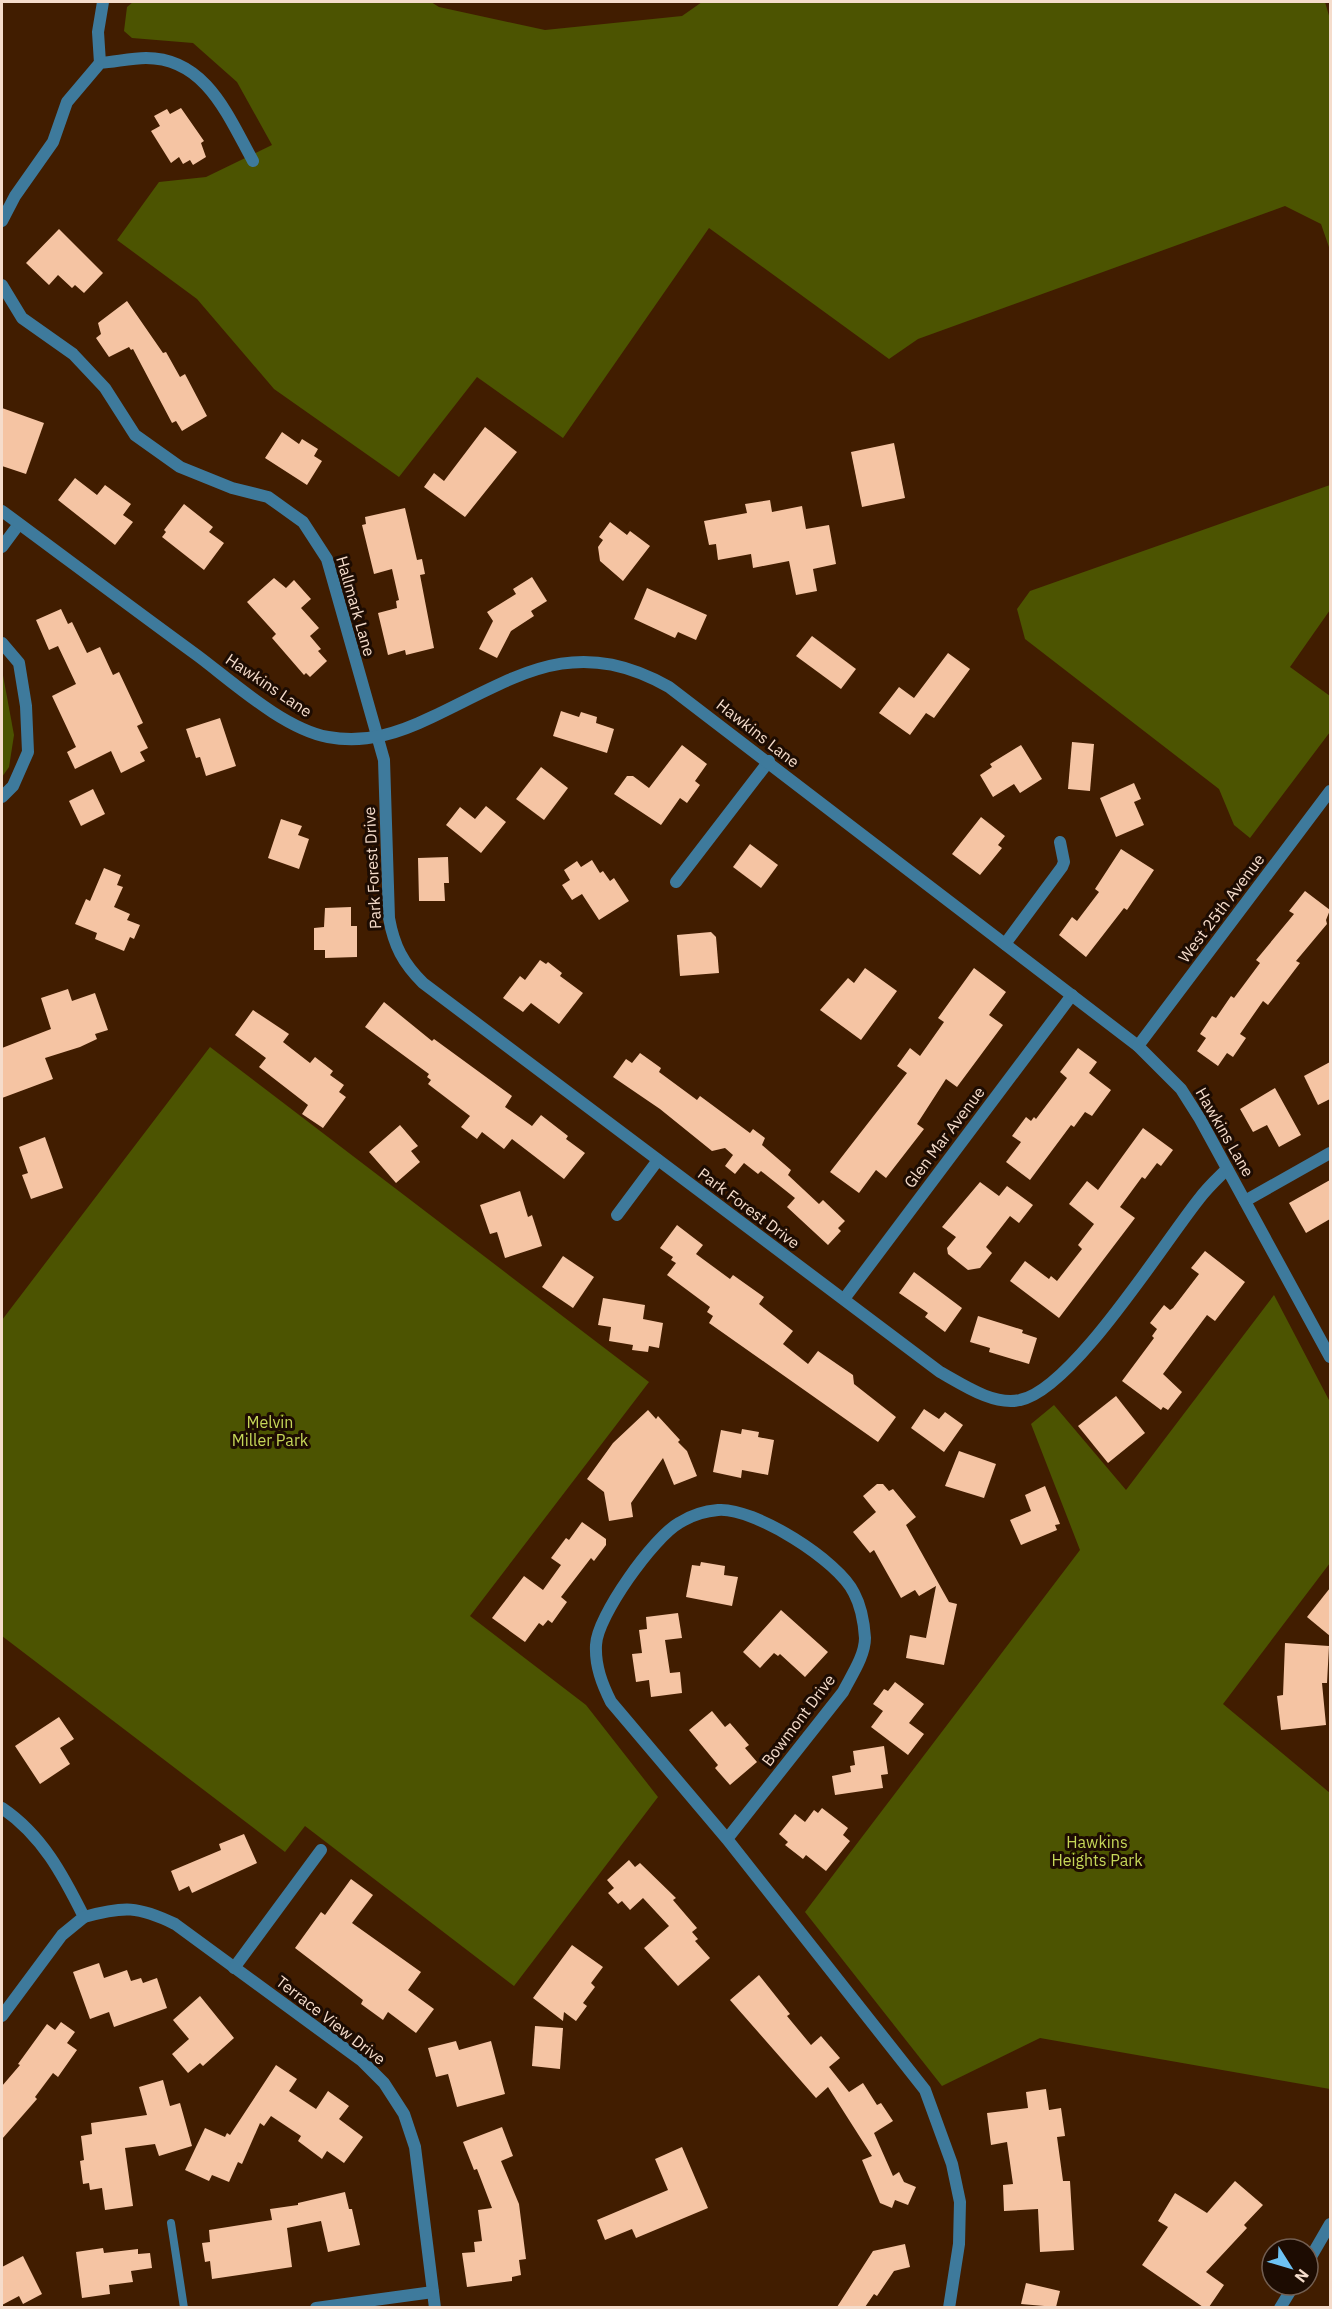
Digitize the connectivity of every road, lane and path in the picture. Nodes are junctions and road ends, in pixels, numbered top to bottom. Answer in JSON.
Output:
{"nodes":[{"id":1,"x":103,"y":2,"type":"edge"},
{"id":2,"x":100,"y":63,"type":"junction"},
{"id":3,"x":253,"y":161,"type":"dead end"},
{"id":4,"x":2,"y":221,"type":"edge"},
{"id":5,"x":2,"y":285,"type":"edge"},
{"id":6,"x":2,"y":511,"type":"edge"},
{"id":7,"x":19,"y":524,"type":"junction"},
{"id":8,"x":2,"y":547,"type":"edge"},
{"id":9,"x":2,"y":643,"type":"edge"},
{"id":10,"x":377,"y":738,"type":"junction"},
{"id":11,"x":768,"y":761,"type":"junction"},
{"id":12,"x":1330,"y":791,"type":"edge"},
{"id":13,"x":2,"y":797,"type":"edge"},
{"id":14,"x":1060,"y":842,"type":"dead end"},
{"id":15,"x":676,"y":882,"type":"dead end"},
{"id":16,"x":1005,"y":944,"type":"junction"},
{"id":17,"x":1072,"y":995,"type":"junction"},
{"id":18,"x":1138,"y":1046,"type":"junction"},
{"id":19,"x":1330,"y":1153,"type":"edge"},
{"id":20,"x":658,"y":1160,"type":"junction"},
{"id":21,"x":1227,"y":1168,"type":"junction"},
{"id":22,"x":1245,"y":1201,"type":"junction"},
{"id":23,"x":617,"y":1215,"type":"dead end"},
{"id":24,"x":844,"y":1299,"type":"junction"},
{"id":25,"x":1326,"y":1340,"type":"edge"},
{"id":26,"x":1330,"y":1357,"type":"edge"},
{"id":27,"x":2,"y":1808,"type":"edge"},
{"id":28,"x":727,"y":1839,"type":"junction"},
{"id":29,"x":321,"y":1851,"type":"dead end"},
{"id":30,"x":84,"y":1917,"type":"junction"},
{"id":31,"x":234,"y":1968,"type":"junction"},
{"id":32,"x":2,"y":2016,"type":"edge"},
{"id":33,"x":171,"y":2223,"type":"dead end"},
{"id":34,"x":1330,"y":2224,"type":"edge"},
{"id":35,"x":1320,"y":2241,"type":"edge"},
{"id":36,"x":433,"y":2292,"type":"junction"},
{"id":37,"x":184,"y":2307,"type":"edge"},
{"id":38,"x":316,"y":2307,"type":"edge"},
{"id":39,"x":435,"y":2307,"type":"edge"},
{"id":40,"x":949,"y":2307,"type":"edge"}],
"edges":[{"from":1,"to":2,"type":"street"},
{"from":2,"to":3,"type":"street"},
{"from":2,"to":4,"type":"street"},
{"from":5,"to":10,"type":"street","name":"Hallmark Lane"},
{"from":6,"to":7,"type":"street","name":"Hawkins Lane"},
{"from":7,"to":8,"type":"street"},
{"from":7,"to":10,"type":"street","name":"Hawkins Lane"},
{"from":9,"to":13,"type":"street"},
{"from":10,"to":11,"type":"street","name":"Hawkins Lane"},
{"from":10,"to":20,"type":"street","name":"Park Forest Drive"},
{"from":11,"to":15,"type":"street"},
{"from":11,"to":16,"type":"street","name":"Hawkins Lane"},
{"from":12,"to":18,"type":"street","name":"West 25th Avenue"},
{"from":14,"to":16,"type":"street"},
{"from":16,"to":17,"type":"street","name":"Hawkins Lane"},
{"from":17,"to":18,"type":"street","name":"Hawkins Lane"},
{"from":17,"to":24,"type":"street","name":"Glen Mar Avenue"},
{"from":18,"to":21,"type":"street","name":"Hawkins Lane"},
{"from":19,"to":22,"type":"street"},
{"from":20,"to":23,"type":"street"},
{"from":20,"to":24,"type":"street","name":"Park Forest Drive"},
{"from":21,"to":22,"type":"street","name":"Hawkins Lane"},
{"from":21,"to":24,"type":"street","name":"Park Forest Drive"},
{"from":22,"to":25,"type":"street","name":"Hawkins Lane"},
{"from":25,"to":26,"type":"street","name":"Hawkins Lane"},
{"from":27,"to":30,"type":"street"},
{"from":28,"to":28,"type":"street","name":"Bowmont Drive"},
{"from":28,"to":40,"type":"street","name":"Bowmont Drive"},
{"from":29,"to":31,"type":"street"},
{"from":30,"to":31,"type":"street","name":"Terrace View Drive"},
{"from":30,"to":32,"type":"street","name":"Terrace View Drive"},
{"from":31,"to":36,"type":"street","name":"Terrace View Drive"},
{"from":33,"to":37,"type":"lane"},
{"from":34,"to":35,"type":"street"},
{"from":36,"to":38,"type":"street"},
{"from":36,"to":39,"type":"street","name":"Terrace View Drive"}]}
